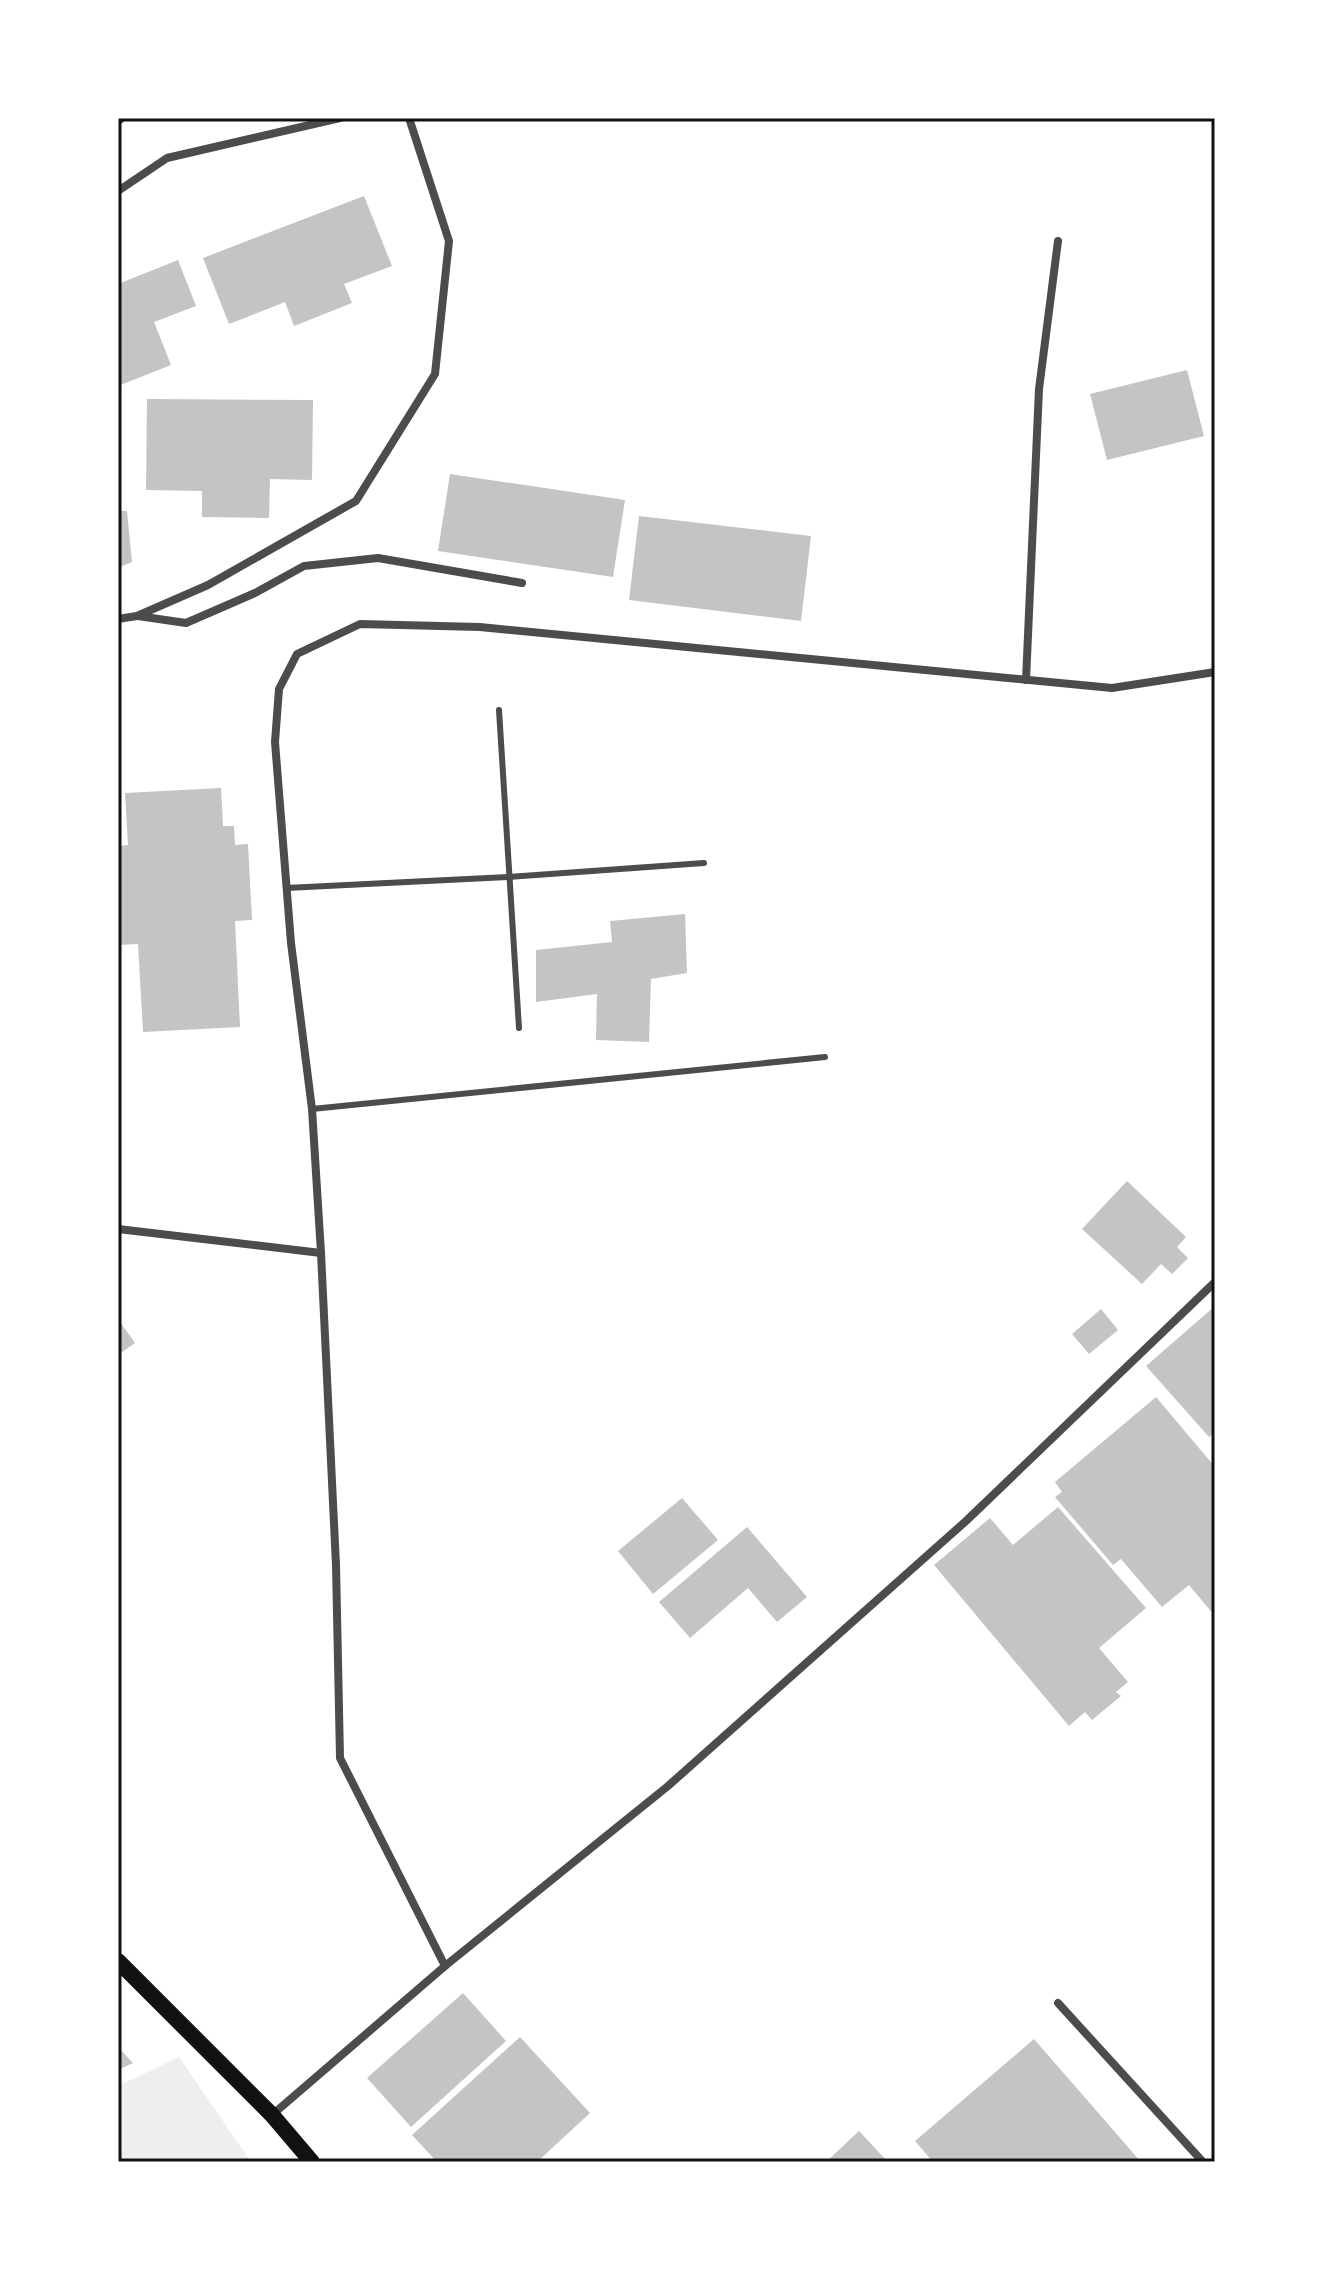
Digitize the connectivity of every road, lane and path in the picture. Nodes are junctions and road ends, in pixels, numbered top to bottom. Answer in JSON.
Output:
{"nodes":[{"id":1,"x":340,"y":118,"type":"edge"},
{"id":2,"x":409,"y":118,"type":"edge"},
{"id":3,"x":118,"y":191,"type":"edge"},
{"id":4,"x":1058,"y":241,"type":"dead end"},
{"id":5,"x":522,"y":583,"type":"dead end"},
{"id":6,"x":137,"y":616,"type":"junction"},
{"id":7,"x":118,"y":619,"type":"edge"},
{"id":8,"x":1215,"y":672,"type":"edge"},
{"id":9,"x":1026,"y":680,"type":"junction"},
{"id":10,"x":499,"y":710,"type":"dead end"},
{"id":11,"x":704,"y":863,"type":"dead end"},
{"id":12,"x":508,"y":877,"type":"junction"},
{"id":13,"x":286,"y":888,"type":"junction"},
{"id":14,"x":519,"y":1028,"type":"dead end"},
{"id":15,"x":825,"y":1057,"type":"dead end"},
{"id":16,"x":312,"y":1109,"type":"junction"},
{"id":17,"x":118,"y":1229,"type":"edge"},
{"id":18,"x":321,"y":1253,"type":"junction"},
{"id":19,"x":1215,"y":1282,"type":"edge"},
{"id":20,"x":118,"y":1961,"type":"edge"},
{"id":21,"x":445,"y":1966,"type":"junction"},
{"id":22,"x":1058,"y":2003,"type":"dead end"},
{"id":23,"x":272,"y":2115,"type":"junction"},
{"id":24,"x":312,"y":2162,"type":"edge"},
{"id":25,"x":1203,"y":2162,"type":"edge"}],
"edges":[{"from":1,"to":3,"type":"street"},
{"from":2,"to":6,"type":"street"},
{"from":4,"to":9,"type":"street"},
{"from":5,"to":6,"type":"street"},
{"from":6,"to":7,"type":"street"},
{"from":8,"to":9,"type":"street"},
{"from":9,"to":13,"type":"street"},
{"from":10,"to":12,"type":"lane"},
{"from":11,"to":12,"type":"lane"},
{"from":12,"to":13,"type":"lane"},
{"from":12,"to":14,"type":"lane"},
{"from":13,"to":16,"type":"street"},
{"from":15,"to":16,"type":"lane"},
{"from":16,"to":18,"type":"street"},
{"from":17,"to":18,"type":"street"},
{"from":18,"to":21,"type":"street"},
{"from":19,"to":21,"type":"street"},
{"from":20,"to":23,"type":"main road"},
{"from":21,"to":23,"type":"street"},
{"from":22,"to":25,"type":"street"},
{"from":23,"to":24,"type":"main road"}]}
